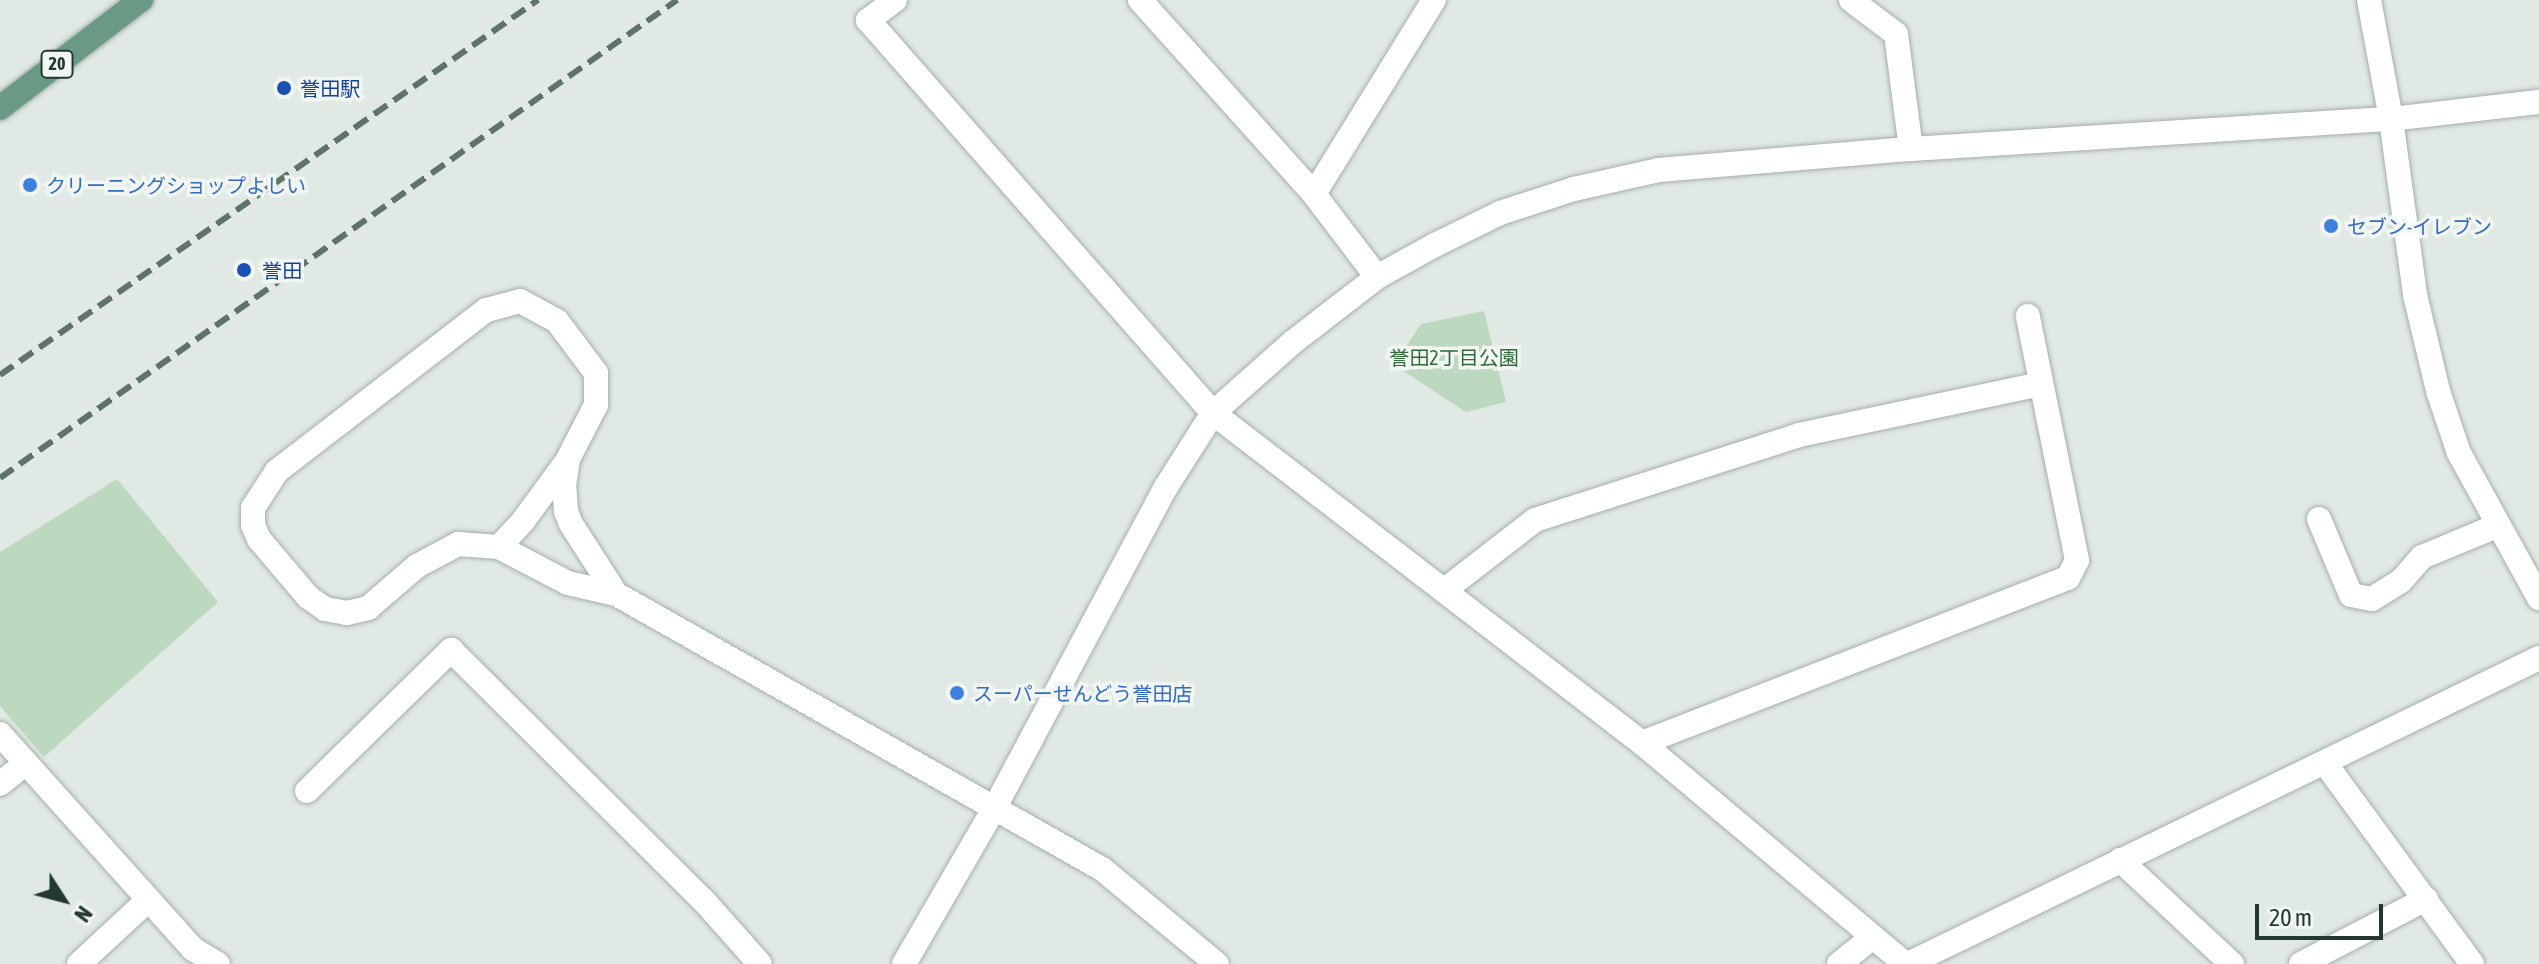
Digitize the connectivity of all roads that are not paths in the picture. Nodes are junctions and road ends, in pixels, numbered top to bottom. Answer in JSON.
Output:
{"nodes":[{"id":1,"x":98,"y":0,"type":"edge"},
{"id":2,"x":141,"y":0,"type":"edge"},
{"id":3,"x":895,"y":0,"type":"edge"},
{"id":4,"x":1140,"y":0,"type":"edge"},
{"id":5,"x":1434,"y":0,"type":"edge"},
{"id":6,"x":1851,"y":0,"type":"edge"},
{"id":7,"x":2369,"y":0,"type":"edge"},
{"id":8,"x":114,"y":19,"type":"junction"},
{"id":9,"x":2539,"y":102,"type":"edge"},
{"id":10,"x":0,"y":108,"type":"edge"},
{"id":11,"x":2391,"y":119,"type":"junction"},
{"id":12,"x":1911,"y":149,"type":"junction"},
{"id":13,"x":1314,"y":194,"type":"junction"},
{"id":14,"x":1377,"y":277,"type":"junction"},
{"id":15,"x":2028,"y":316,"type":"dead end"},
{"id":16,"x":2041,"y":384,"type":"junction"},
{"id":17,"x":1213,"y":413,"type":"junction"},
{"id":18,"x":568,"y":459,"type":"junction"},
{"id":19,"x":2319,"y":519,"type":"dead end"},
{"id":20,"x":2499,"y":525,"type":"junction"},
{"id":21,"x":499,"y":547,"type":"junction"},
{"id":22,"x":1446,"y":589,"type":"junction"},
{"id":23,"x":616,"y":594,"type":"junction"},
{"id":24,"x":2539,"y":598,"type":"edge"},
{"id":25,"x":2539,"y":658,"type":"edge"},
{"id":26,"x":0,"y":734,"type":"edge"},
{"id":27,"x":1642,"y":743,"type":"junction"},
{"id":28,"x":26,"y":763,"type":"junction"},
{"id":29,"x":2325,"y":763,"type":"junction"},
{"id":30,"x":0,"y":784,"type":"edge"},
{"id":31,"x":307,"y":791,"type":"dead end"},
{"id":32,"x":995,"y":807,"type":"junction"},
{"id":33,"x":2120,"y":860,"type":"junction"},
{"id":34,"x":2426,"y":899,"type":"junction"},
{"id":35,"x":148,"y":900,"type":"junction"},
{"id":36,"x":1873,"y":937,"type":"junction"},
{"id":37,"x":79,"y":964,"type":"edge"},
{"id":38,"x":218,"y":964,"type":"edge"},
{"id":39,"x":760,"y":964,"type":"edge"},
{"id":40,"x":904,"y":964,"type":"edge"},
{"id":41,"x":1217,"y":964,"type":"edge"},
{"id":42,"x":1839,"y":964,"type":"edge"},
{"id":43,"x":1906,"y":964,"type":"edge"},
{"id":44,"x":2232,"y":964,"type":"edge"},
{"id":45,"x":2301,"y":964,"type":"edge"},
{"id":46,"x":2472,"y":964,"type":"edge"}],
"edges":[{"from":1,"to":8,"type":"main road"},
{"from":2,"to":8,"type":"main road","number":"20"},
{"from":3,"to":17,"type":"street"},
{"from":4,"to":13,"type":"street"},
{"from":5,"to":13,"type":"street"},
{"from":6,"to":12,"type":"street"},
{"from":7,"to":11,"type":"street"},
{"from":8,"to":10,"type":"main road","number":"20"},
{"from":9,"to":11,"type":"street"},
{"from":11,"to":12,"type":"street"},
{"from":11,"to":20,"type":"street"},
{"from":12,"to":14,"type":"street"},
{"from":13,"to":14,"type":"street"},
{"from":14,"to":17,"type":"street"},
{"from":15,"to":16,"type":"street"},
{"from":16,"to":22,"type":"street"},
{"from":16,"to":27,"type":"street"},
{"from":17,"to":22,"type":"street"},
{"from":17,"to":32,"type":"street"},
{"from":18,"to":21,"type":"street"},
{"from":18,"to":21,"type":"street"},
{"from":18,"to":23,"type":"street"},
{"from":19,"to":20,"type":"street"},
{"from":20,"to":24,"type":"street"},
{"from":21,"to":23,"type":"street"},
{"from":22,"to":27,"type":"street"},
{"from":23,"to":32,"type":"street"},
{"from":25,"to":29,"type":"street"},
{"from":26,"to":28,"type":"street"},
{"from":27,"to":36,"type":"street"},
{"from":28,"to":30,"type":"street"},
{"from":28,"to":35,"type":"street"},
{"from":29,"to":33,"type":"street"},
{"from":29,"to":34,"type":"street"},
{"from":31,"to":39,"type":"street"},
{"from":32,"to":40,"type":"street"},
{"from":32,"to":41,"type":"street"},
{"from":33,"to":43,"type":"street"},
{"from":33,"to":44,"type":"street"},
{"from":34,"to":45,"type":"street"},
{"from":34,"to":46,"type":"street"},
{"from":35,"to":37,"type":"street"},
{"from":35,"to":38,"type":"street"},
{"from":36,"to":42,"type":"street"},
{"from":36,"to":43,"type":"street"}]}
